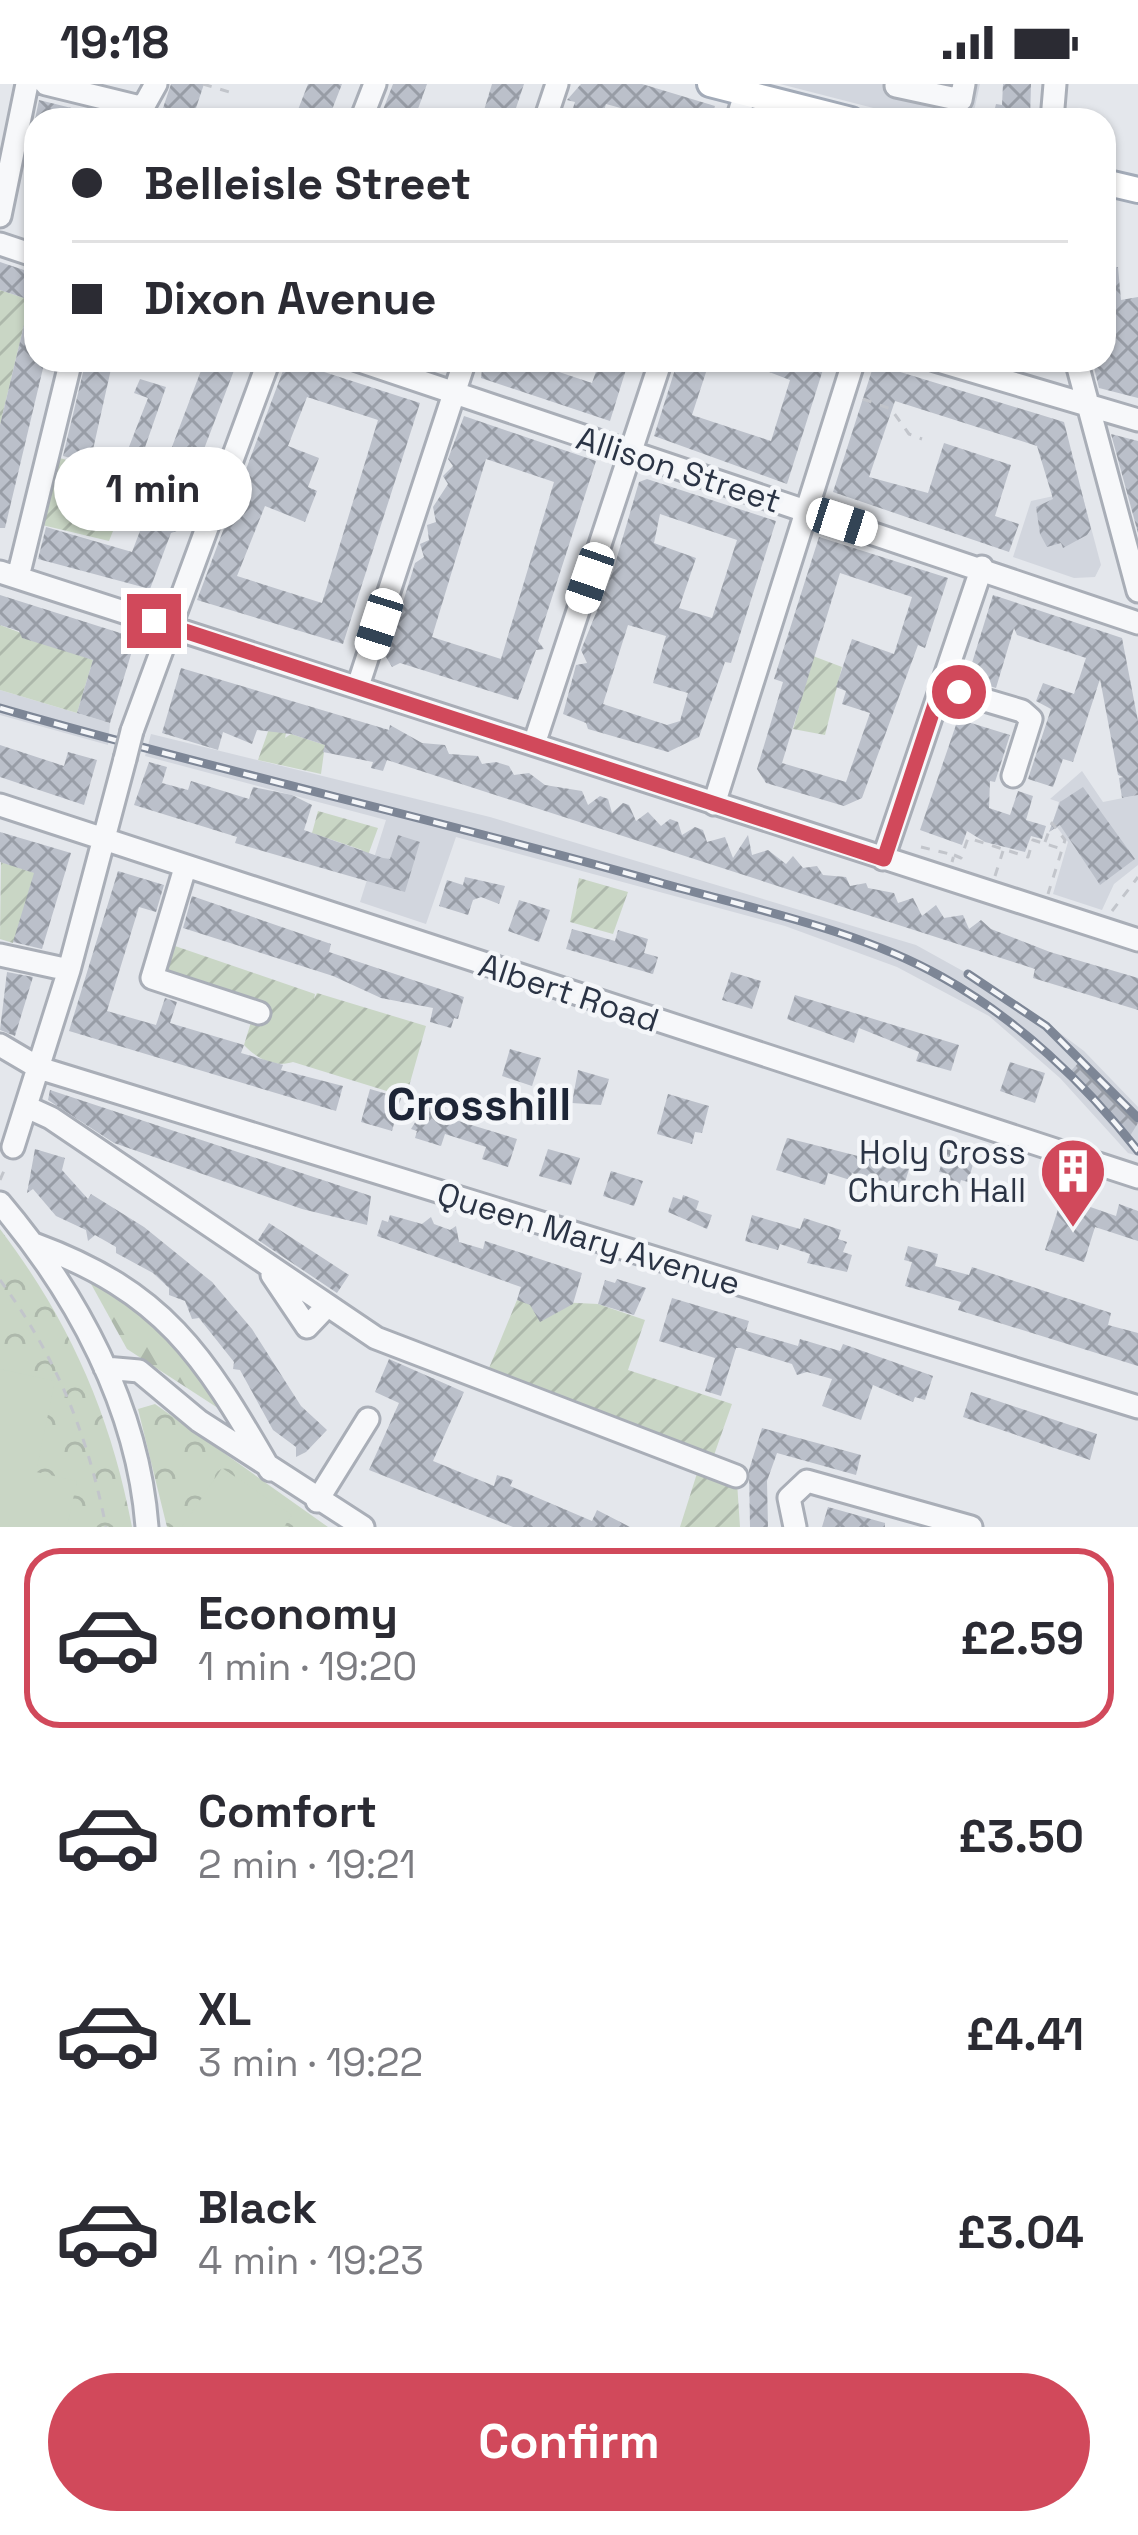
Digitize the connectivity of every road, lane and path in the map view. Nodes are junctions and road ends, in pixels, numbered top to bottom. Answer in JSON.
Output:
{"nodes":[{"id":1,"x":27,"y":84,"type":"edge"},
{"id":2,"x":46,"y":84,"type":"edge"},
{"id":3,"x":203,"y":84,"type":"edge"},
{"id":4,"x":710,"y":84,"type":"edge"},
{"id":5,"x":964,"y":84,"type":"edge"},
{"id":6,"x":896,"y":86,"type":"edge"},
{"id":7,"x":753,"y":91,"type":"edge"},
{"id":8,"x":229,"y":92,"type":"dead end"},
{"id":9,"x":120,"y":108,"type":"edge"},
{"id":10,"x":810,"y":108,"type":"edge"},
{"id":11,"x":0,"y":216,"type":"edge"},
{"id":12,"x":68,"y":372,"type":"edge"},
{"id":13,"x":264,"y":372,"type":"edge"},
{"id":14,"x":391,"y":372,"type":"edge"},
{"id":15,"x":461,"y":372,"type":"edge"},
{"id":16,"x":657,"y":372,"type":"edge"},
{"id":17,"x":850,"y":372,"type":"edge"},
{"id":18,"x":974,"y":372,"type":"edge"},
{"id":19,"x":1078,"y":372,"type":"edge"},
{"id":20,"x":844,"y":392,"type":"junction"},
{"id":21,"x":453,"y":394,"type":"junction"},
{"id":22,"x":1084,"y":405,"type":"junction"},
{"id":23,"x":1138,"y":420,"type":"edge"},
{"id":24,"x":922,"y":439,"type":"dead end"},
{"id":25,"x":631,"y":454,"type":"junction"},
{"id":26,"x":40,"y":489,"type":"junction"},
{"id":27,"x":66,"y":494,"type":"junction"},
{"id":28,"x":808,"y":511,"type":"junction"},
{"id":29,"x":982,"y":567,"type":"junction"},
{"id":30,"x":9,"y":574,"type":"edge"},
{"id":31,"x":1138,"y":591,"type":"edge"},
{"id":32,"x":1138,"y":623,"type":"edge"},
{"id":33,"x":168,"y":626,"type":"junction"},
{"id":34,"x":358,"y":686,"type":"junction"},
{"id":35,"x":941,"y":686,"type":"junction"},
{"id":36,"x":534,"y":744,"type":"junction"},
{"id":37,"x":1013,"y":776,"type":"dead end"},
{"id":38,"x":714,"y":804,"type":"junction"},
{"id":39,"x":0,"y":805,"type":"edge"},
{"id":40,"x":102,"y":838,"type":"junction"},
{"id":41,"x":942,"y":838,"type":"dead end"},
{"id":42,"x":1044,"y":844,"type":"junction"},
{"id":43,"x":1004,"y":849,"type":"junction"},
{"id":44,"x":1062,"y":849,"type":"junction"},
{"id":45,"x":938,"y":850,"type":"junction"},
{"id":46,"x":918,"y":855,"type":"dead end"},
{"id":47,"x":954,"y":855,"type":"junction"},
{"id":48,"x":884,"y":859,"type":"junction"},
{"id":49,"x":951,"y":865,"type":"dead end"},
{"id":50,"x":185,"y":868,"type":"junction"},
{"id":51,"x":1138,"y":877,"type":"edge"},
{"id":52,"x":994,"y":879,"type":"dead end"},
{"id":53,"x":1048,"y":896,"type":"dead end"},
{"id":54,"x":1106,"y":930,"type":"junction"},
{"id":55,"x":1138,"y":940,"type":"edge"},
{"id":56,"x":0,"y":955,"type":"edge"},
{"id":57,"x":69,"y":970,"type":"junction"},
{"id":58,"x":260,"y":1012,"type":"dead end"},
{"id":59,"x":0,"y":1045,"type":"edge"},
{"id":60,"x":39,"y":1069,"type":"junction"},
{"id":61,"x":27,"y":1108,"type":"junction"},
{"id":62,"x":13,"y":1147,"type":"dead end"},
{"id":63,"x":1138,"y":1177,"type":"edge"},
{"id":64,"x":0,"y":1203,"type":"edge"},
{"id":65,"x":34,"y":1244,"type":"junction"},
{"id":66,"x":0,"y":1280,"type":"edge"},
{"id":67,"x":105,"y":1368,"type":"junction"},
{"id":68,"x":1138,"y":1407,"type":"edge"},
{"id":69,"x":368,"y":1419,"type":"dead end"},
{"id":70,"x":270,"y":1470,"type":"junction"},
{"id":71,"x":736,"y":1476,"type":"dead end"},
{"id":72,"x":317,"y":1501,"type":"junction"},
{"id":73,"x":106,"y":1527,"type":"edge"},
{"id":74,"x":147,"y":1527,"type":"edge"},
{"id":75,"x":363,"y":1527,"type":"edge"},
{"id":76,"x":795,"y":1527,"type":"edge"},
{"id":77,"x":971,"y":1527,"type":"edge"}],
"edges":[{"from":1,"to":11,"type":"street"},
{"from":2,"to":9,"type":"street"},
{"from":3,"to":8,"type":"path"},
{"from":4,"to":7,"type":"main road"},
{"from":5,"to":6,"type":"street"},
{"from":7,"to":10,"type":"main road"},
{"from":12,"to":26,"type":"street"},
{"from":13,"to":33,"type":"street"},
{"from":14,"to":21,"type":"street","name":"Allison Street"},
{"from":15,"to":21,"type":"street"},
{"from":16,"to":25,"type":"street"},
{"from":17,"to":20,"type":"street"},
{"from":18,"to":22,"type":"street"},
{"from":19,"to":22,"type":"street"},
{"from":20,"to":24,"type":"path"},
{"from":20,"to":28,"type":"street"},
{"from":21,"to":25,"type":"street","name":"Allison Street"},
{"from":21,"to":34,"type":"street"},
{"from":22,"to":23,"type":"street"},
{"from":22,"to":31,"type":"street"},
{"from":25,"to":28,"type":"street","name":"Allison Street"},
{"from":25,"to":36,"type":"street"},
{"from":26,"to":27,"type":"path"},
{"from":26,"to":30,"type":"street"},
{"from":27,"to":27,"type":"path"},
{"from":28,"to":29,"type":"street","name":"Allison Street"},
{"from":28,"to":38,"type":"street"},
{"from":29,"to":32,"type":"street","name":"Allison Street"},
{"from":29,"to":35,"type":"street"},
{"from":30,"to":33,"type":"street"},
{"from":33,"to":34,"type":"street"},
{"from":33,"to":40,"type":"street","bridge":true},
{"from":34,"to":36,"type":"street"},
{"from":35,"to":37,"type":"street"},
{"from":35,"to":48,"type":"street"},
{"from":36,"to":38,"type":"street"},
{"from":38,"to":48,"type":"street"},
{"from":39,"to":40,"type":"street","name":"Albert Road"},
{"from":40,"to":50,"type":"street","name":"Albert Road"},
{"from":40,"to":57,"type":"street"},
{"from":41,"to":45,"type":"path"},
{"from":42,"to":43,"type":"path"},
{"from":42,"to":44,"type":"path"},
{"from":42,"to":44,"type":"path"},
{"from":43,"to":47,"type":"path"},
{"from":43,"to":52,"type":"path"},
{"from":44,"to":53,"type":"path"},
{"from":45,"to":46,"type":"path"},
{"from":45,"to":47,"type":"path"},
{"from":47,"to":49,"type":"path"},
{"from":48,"to":54,"type":"street"},
{"from":50,"to":58,"type":"street"},
{"from":50,"to":63,"type":"street","name":"Albert Road"},
{"from":51,"to":54,"type":"path"},
{"from":54,"to":55,"type":"street"},
{"from":56,"to":57,"type":"street"},
{"from":57,"to":60,"type":"street"},
{"from":59,"to":60,"type":"street","name":"Queen Mary Avenue"},
{"from":60,"to":61,"type":"street"},
{"from":60,"to":68,"type":"street","name":"Queen Mary Avenue"},
{"from":61,"to":62,"type":"street"},
{"from":61,"to":71,"type":"street"},
{"from":64,"to":65,"type":"street"},
{"from":65,"to":67,"type":"street"},
{"from":65,"to":70,"type":"street"},
{"from":66,"to":73,"type":"path"},
{"from":67,"to":70,"type":"street"},
{"from":67,"to":74,"type":"street"},
{"from":69,"to":72,"type":"street"},
{"from":70,"to":72,"type":"street"},
{"from":72,"to":75,"type":"street"},
{"from":76,"to":77,"type":"street"}]}
